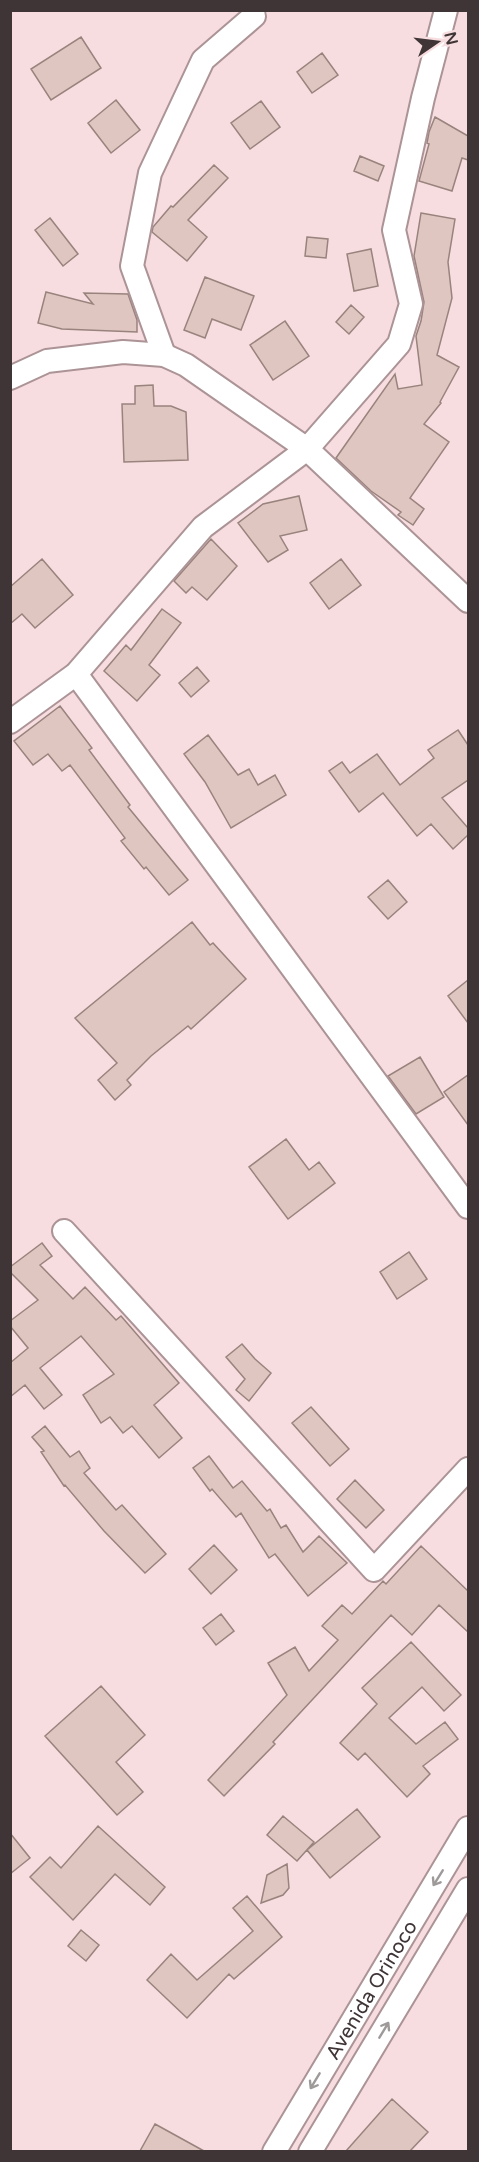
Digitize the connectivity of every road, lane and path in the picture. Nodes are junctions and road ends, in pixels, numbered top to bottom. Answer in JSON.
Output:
{"nodes":[{"id":1,"x":446,"y":10,"type":"edge"},
{"id":2,"x":254,"y":16,"type":"dead end"},
{"id":3,"x":164,"y":355,"type":"junction"},
{"id":4,"x":10,"y":378,"type":"edge"},
{"id":5,"x":307,"y":449,"type":"junction"},
{"id":6,"x":468,"y":601,"type":"edge"},
{"id":7,"x":76,"y":674,"type":"junction"},
{"id":8,"x":10,"y":722,"type":"edge"},
{"id":9,"x":468,"y":1208,"type":"edge"},
{"id":10,"x":64,"y":1231,"type":"dead end"},
{"id":11,"x":468,"y":1468,"type":"edge"},
{"id":12,"x":468,"y":1828,"type":"edge"},
{"id":13,"x":468,"y":1889,"type":"edge"},
{"id":14,"x":273,"y":2151,"type":"edge"},
{"id":15,"x":310,"y":2151,"type":"edge"}],
"edges":[{"from":1,"to":5,"type":"street"},
{"from":2,"to":3,"type":"street"},
{"from":3,"to":4,"type":"street"},
{"from":3,"to":5,"type":"street"},
{"from":5,"to":6,"type":"street"},
{"from":5,"to":7,"type":"street"},
{"from":7,"to":8,"type":"street"},
{"from":7,"to":9,"type":"street"},
{"from":10,"to":11,"type":"street"},
{"from":12,"to":14,"type":"street","name":"Avenida Orinoco","one_way":true},
{"from":15,"to":13,"type":"street","name":"Avenida Orinoco","one_way":true}]}
